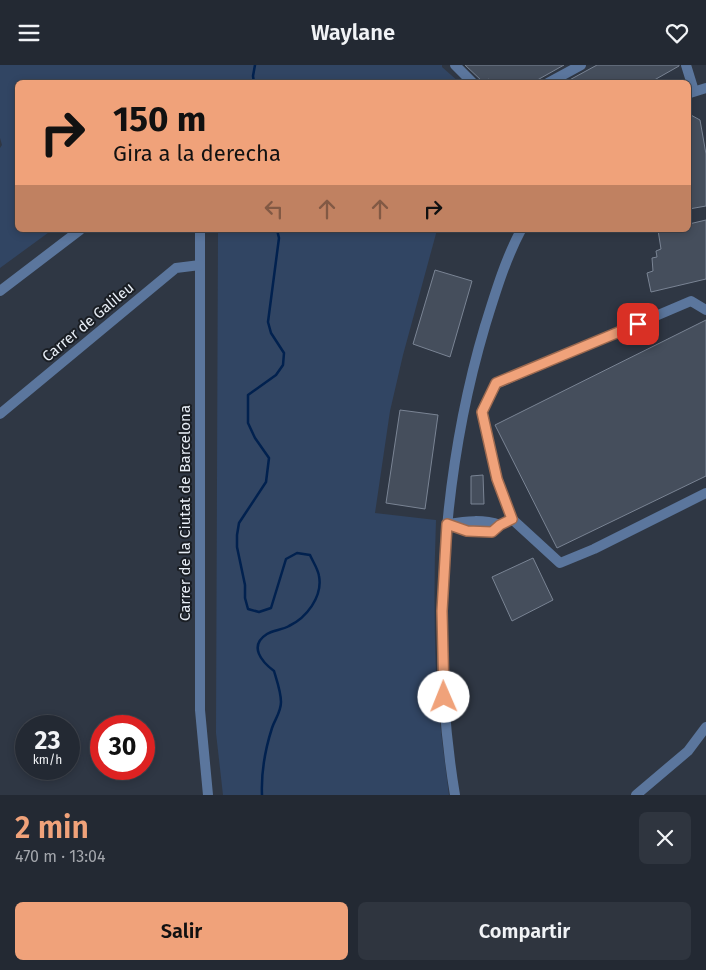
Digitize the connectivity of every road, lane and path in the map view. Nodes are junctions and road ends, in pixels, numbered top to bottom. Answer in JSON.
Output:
{"nodes":[{"id":1,"x":455,"y":65,"type":"edge"},
{"id":2,"x":580,"y":65,"type":"edge"},
{"id":3,"x":686,"y":65,"type":"edge"},
{"id":4,"x":470,"y":80,"type":"edge"},
{"id":5,"x":553,"y":80,"type":"edge"},
{"id":6,"x":689,"y":80,"type":"edge"},
{"id":7,"x":706,"y":89,"type":"edge"},
{"id":8,"x":691,"y":92,"type":"edge"},
{"id":9,"x":77,"y":232,"type":"edge"},
{"id":10,"x":200,"y":232,"type":"edge"},
{"id":11,"x":520,"y":232,"type":"edge"},
{"id":12,"x":200,"y":265,"type":"junction"},
{"id":13,"x":0,"y":291,"type":"edge"},
{"id":14,"x":706,"y":310,"type":"edge"},
{"id":15,"x":0,"y":414,"type":"edge"},
{"id":16,"x":706,"y":493,"type":"edge"},
{"id":17,"x":512,"y":519,"type":"junction"},
{"id":18,"x":447,"y":524,"type":"junction"},
{"id":19,"x":706,"y":727,"type":"edge"},
{"id":20,"x":208,"y":795,"type":"edge"},
{"id":21,"x":455,"y":795,"type":"edge"},
{"id":22,"x":636,"y":795,"type":"edge"}],
"edges":[{"from":1,"to":4,"type":"street"},
{"from":2,"to":5,"type":"street"},
{"from":3,"to":6,"type":"street"},
{"from":7,"to":8,"type":"street"},
{"from":9,"to":13,"type":"street"},
{"from":10,"to":12,"type":"street","name":"Carrer de la Ciutat de Barcelona"},
{"from":11,"to":18,"type":"street"},
{"from":12,"to":15,"type":"street","name":"Carrer de Galileu"},
{"from":12,"to":20,"type":"street","name":"Carrer de la Ciutat de Barcelona"},
{"from":14,"to":17,"type":"street"},
{"from":16,"to":17,"type":"street"},
{"from":17,"to":18,"type":"street"},
{"from":18,"to":21,"type":"street"},
{"from":19,"to":22,"type":"street"}]}
